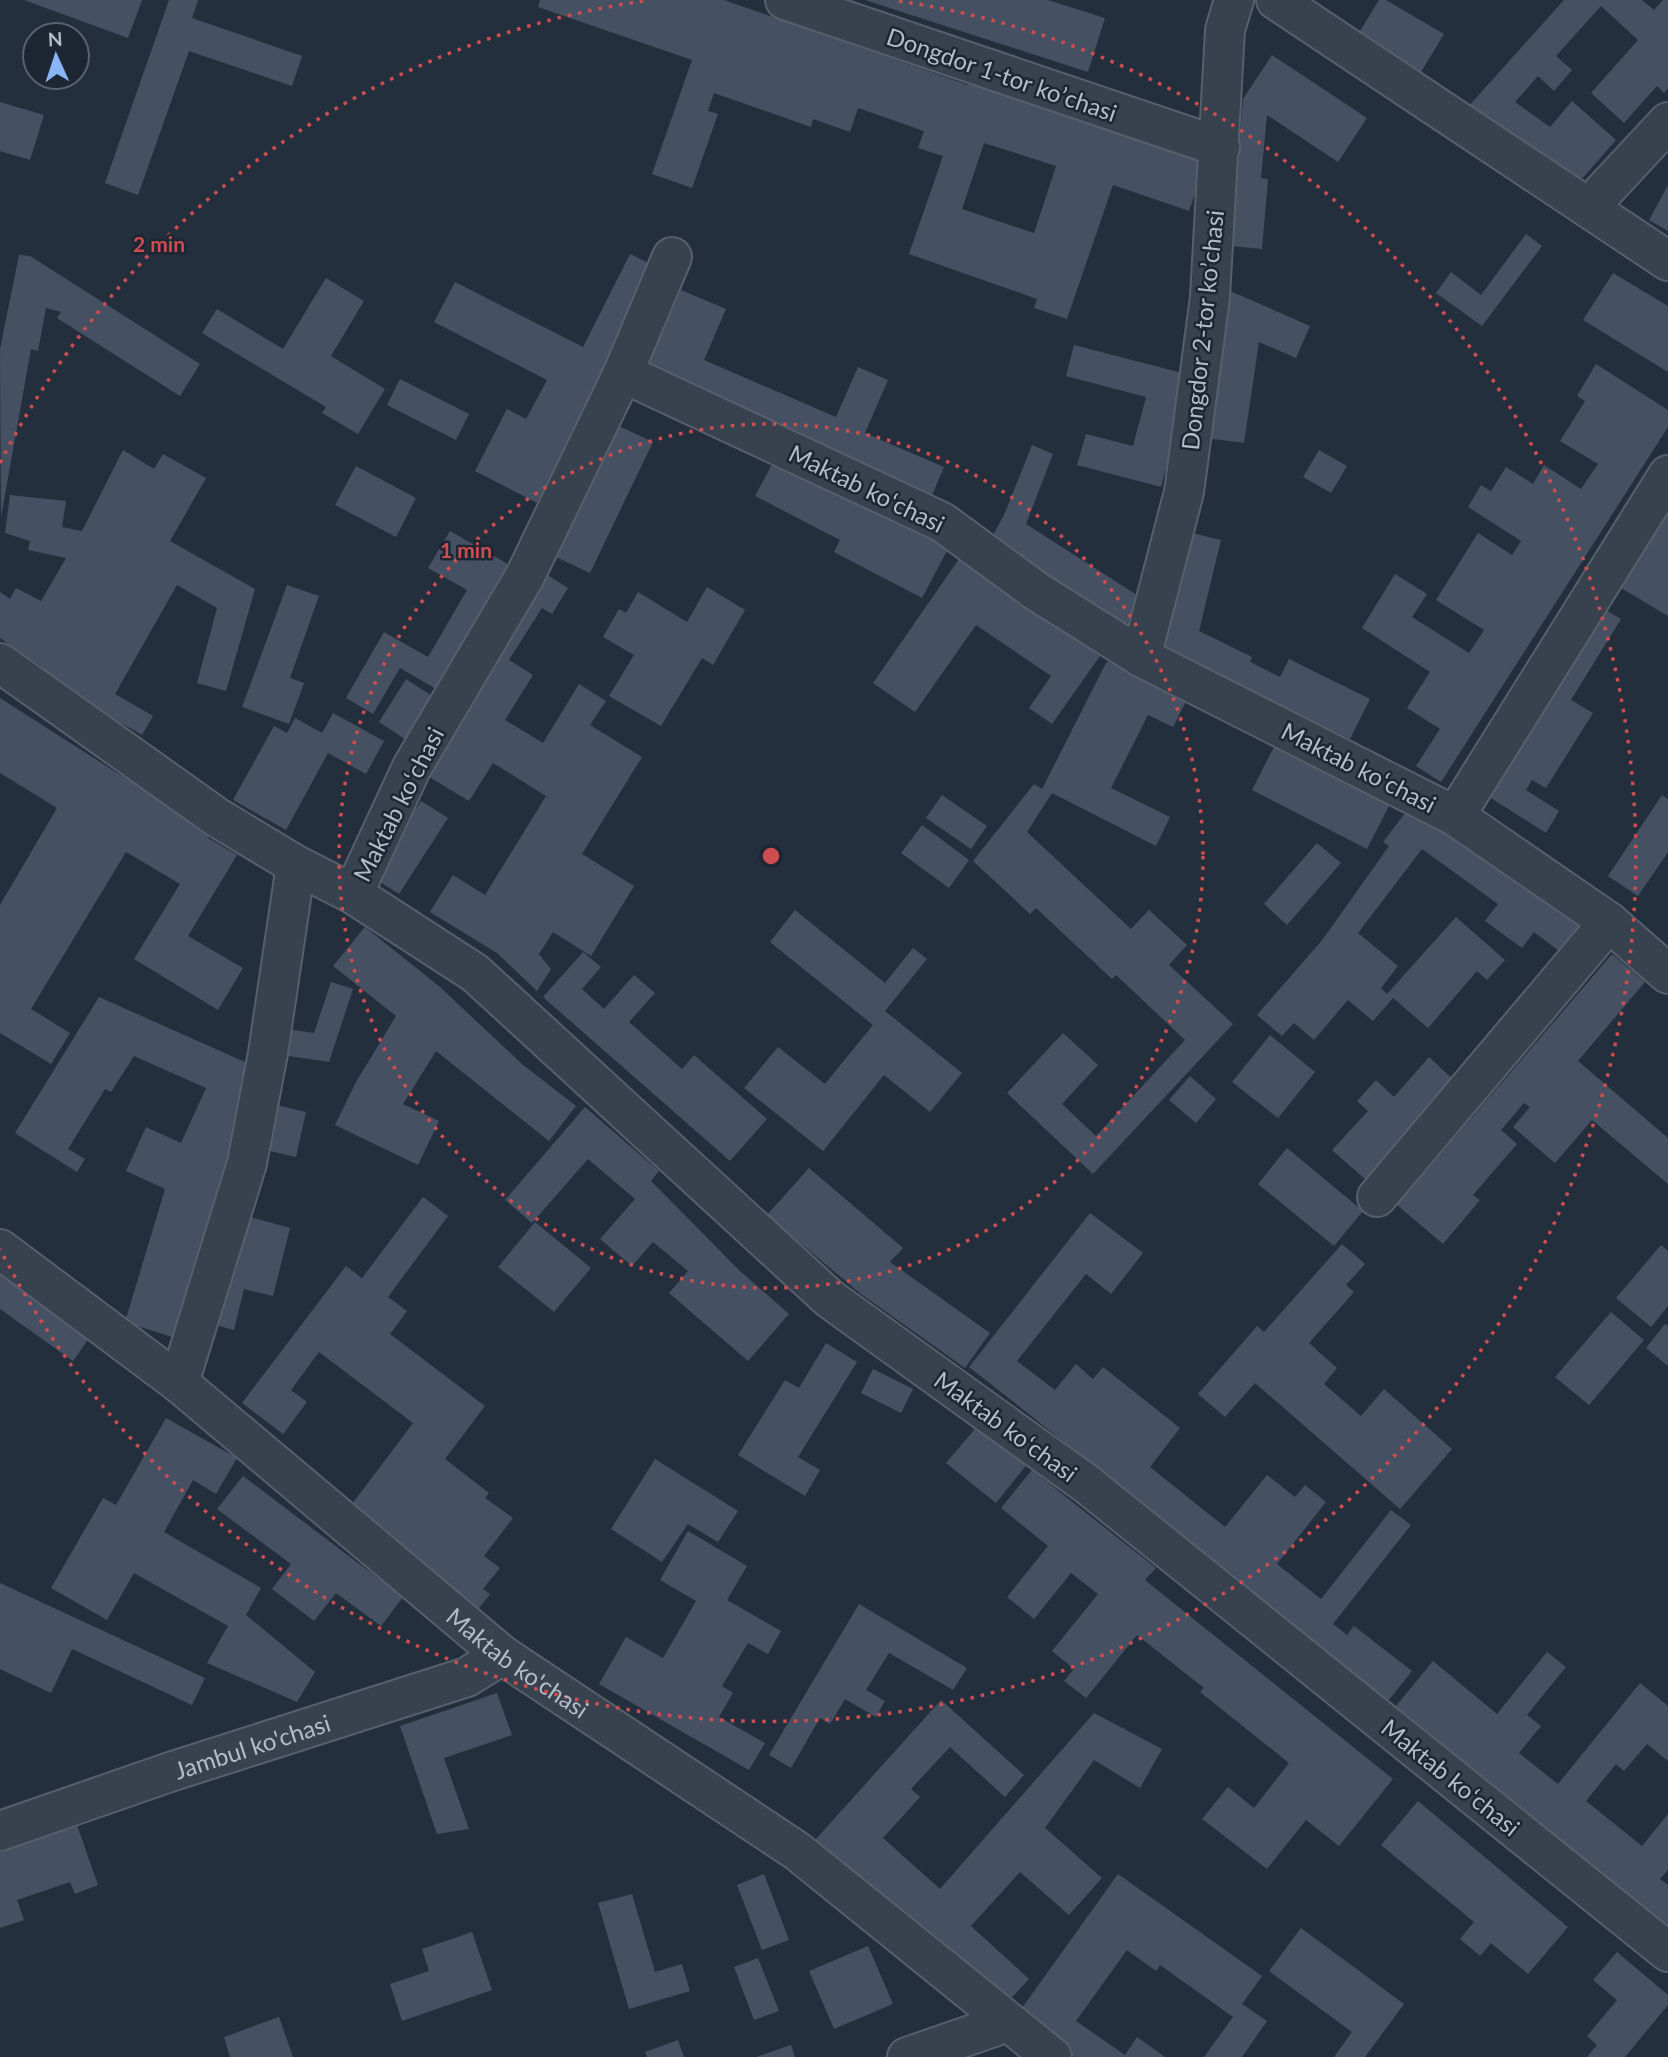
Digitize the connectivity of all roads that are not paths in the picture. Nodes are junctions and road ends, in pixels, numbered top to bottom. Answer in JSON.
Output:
{"nodes":[{"id":1,"x":785,"y":0,"type":"edge"},
{"id":2,"x":1234,"y":0,"type":"edge"},
{"id":3,"x":1276,"y":0,"type":"edge"},
{"id":4,"x":1668,"y":122,"type":"edge"},
{"id":5,"x":1220,"y":147,"type":"junction"},
{"id":6,"x":1589,"y":207,"type":"junction"},
{"id":7,"x":672,"y":257,"type":"dead end"},
{"id":8,"x":1668,"y":261,"type":"edge"},
{"id":9,"x":623,"y":373,"type":"junction"},
{"id":10,"x":1668,"y":475,"type":"edge"},
{"id":11,"x":1141,"y":657,"type":"junction"},
{"id":12,"x":0,"y":663,"type":"edge"},
{"id":13,"x":1455,"y":816,"type":"junction"},
{"id":14,"x":296,"y":865,"type":"junction"},
{"id":15,"x":353,"y":894,"type":"junction"},
{"id":16,"x":1609,"y":922,"type":"junction"},
{"id":17,"x":1668,"y":974,"type":"edge"},
{"id":18,"x":1377,"y":1197,"type":"dead end"},
{"id":19,"x":0,"y":1249,"type":"edge"},
{"id":20,"x":179,"y":1383,"type":"junction"},
{"id":21,"x":502,"y":1655,"type":"junction"},
{"id":22,"x":0,"y":1831,"type":"edge"},
{"id":23,"x":1668,"y":1952,"type":"edge"},
{"id":24,"x":1008,"y":2022,"type":"junction"},
{"id":25,"x":907,"y":2057,"type":"edge"},
{"id":26,"x":1052,"y":2057,"type":"edge"}],
"edges":[{"from":1,"to":5,"type":"street","name":"Dongdor 1-tor koʼchasi"},
{"from":2,"to":5,"type":"street","name":"Dongdor 2-tor koʼchasi"},
{"from":3,"to":6,"type":"street"},
{"from":4,"to":6,"type":"street"},
{"from":5,"to":11,"type":"street","name":"Dongdor 2-tor koʼchasi"},
{"from":6,"to":8,"type":"street"},
{"from":7,"to":9,"type":"street"},
{"from":9,"to":11,"type":"street","name":"Maktab koʻchasi"},
{"from":9,"to":15,"type":"street","name":"Maktab koʻchasi"},
{"from":10,"to":13,"type":"street"},
{"from":11,"to":13,"type":"street","name":"Maktab koʻchasi"},
{"from":12,"to":14,"type":"street","name":"Maktab koʻchasi"},
{"from":13,"to":16,"type":"street","name":"Maktab koʻchasi"},
{"from":14,"to":15,"type":"street","name":"Maktab koʻchasi"},
{"from":14,"to":20,"type":"street"},
{"from":15,"to":23,"type":"street","name":"Maktab koʻchasi"},
{"from":16,"to":17,"type":"street","name":"Maktab koʻchasi"},
{"from":16,"to":18,"type":"street"},
{"from":19,"to":20,"type":"street","name":"Maktab ko'chasi"},
{"from":20,"to":21,"type":"street","name":"Maktab ko'chasi"},
{"from":21,"to":22,"type":"street","name":"Jambul ko'chasi"},
{"from":21,"to":24,"type":"street","name":"Maktab ko'chasi"},
{"from":24,"to":25,"type":"street"},
{"from":24,"to":26,"type":"street","name":"Maktab ko'chasi"}]}
